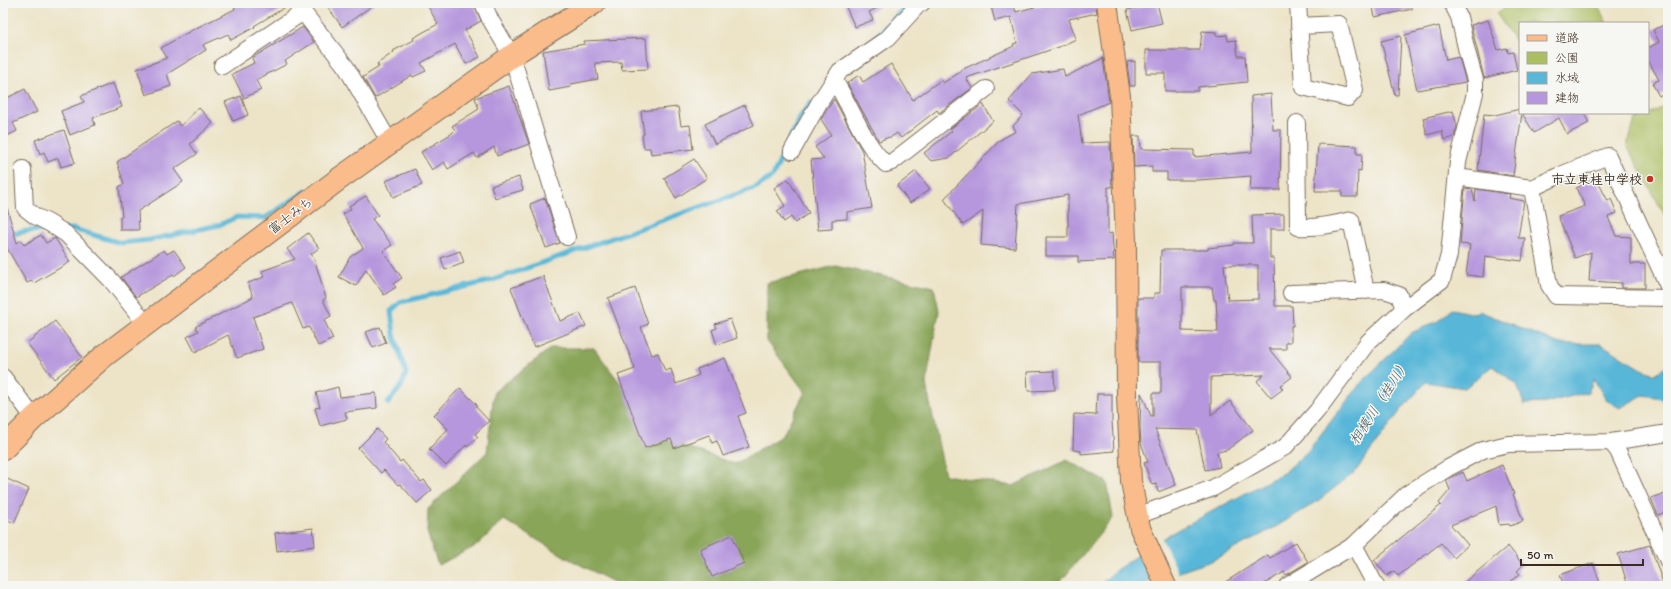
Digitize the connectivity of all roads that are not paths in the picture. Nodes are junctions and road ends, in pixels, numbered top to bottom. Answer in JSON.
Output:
{"nodes":[{"id":1,"x":483,"y":3,"type":"edge"},
{"id":2,"x":594,"y":3,"type":"edge"},
{"id":3,"x":922,"y":3,"type":"edge"},
{"id":4,"x":1107,"y":3,"type":"edge"},
{"id":5,"x":1298,"y":3,"type":"edge"},
{"id":6,"x":1452,"y":3,"type":"edge"},
{"id":7,"x":300,"y":7,"type":"edge"},
{"id":8,"x":1299,"y":26,"type":"junction"},
{"id":9,"x":512,"y":56,"type":"junction"},
{"id":10,"x":222,"y":66,"type":"dead end"},
{"id":11,"x":834,"y":80,"type":"junction"},
{"id":12,"x":986,"y":89,"type":"dead end"},
{"id":13,"x":1297,"y":123,"type":"dead end"},
{"id":14,"x":390,"y":143,"type":"junction"},
{"id":15,"x":792,"y":151,"type":"dead end"},
{"id":16,"x":22,"y":169,"type":"dead end"},
{"id":17,"x":1456,"y":177,"type":"junction"},
{"id":18,"x":1532,"y":188,"type":"junction"},
{"id":19,"x":567,"y":237,"type":"dead end"},
{"id":20,"x":1668,"y":286,"type":"edge"},
{"id":21,"x":1366,"y":291,"type":"junction"},
{"id":22,"x":1291,"y":293,"type":"dead end"},
{"id":23,"x":1668,"y":298,"type":"edge"},
{"id":24,"x":1404,"y":309,"type":"junction"},
{"id":25,"x":146,"y":324,"type":"junction"},
{"id":26,"x":3,"y":377,"type":"edge"},
{"id":27,"x":34,"y":418,"type":"junction"},
{"id":28,"x":1668,"y":433,"type":"edge"},
{"id":29,"x":1611,"y":442,"type":"junction"},
{"id":30,"x":3,"y":449,"type":"edge"},
{"id":31,"x":1140,"y":525,"type":"junction"},
{"id":32,"x":1354,"y":545,"type":"junction"},
{"id":33,"x":1668,"y":561,"type":"edge"},
{"id":34,"x":1166,"y":586,"type":"edge"},
{"id":35,"x":1287,"y":586,"type":"edge"},
{"id":36,"x":1376,"y":586,"type":"edge"}],
"edges":[{"from":1,"to":9,"type":"street"},
{"from":2,"to":9,"type":"highway","name":"富士みち"},
{"from":3,"to":11,"type":"street"},
{"from":4,"to":31,"type":"main road"},
{"from":5,"to":8,"type":"street"},
{"from":6,"to":17,"type":"street"},
{"from":7,"to":10,"type":"street"},
{"from":7,"to":14,"type":"street"},
{"from":8,"to":8,"type":"street"},
{"from":9,"to":14,"type":"highway","name":"富士みち"},
{"from":9,"to":19,"type":"street"},
{"from":11,"to":12,"type":"street"},
{"from":11,"to":15,"type":"street"},
{"from":13,"to":21,"type":"street"},
{"from":14,"to":25,"type":"highway","name":"富士みち"},
{"from":16,"to":25,"type":"street"},
{"from":17,"to":18,"type":"street"},
{"from":17,"to":24,"type":"street"},
{"from":18,"to":20,"type":"street"},
{"from":18,"to":23,"type":"street"},
{"from":21,"to":22,"type":"street"},
{"from":21,"to":24,"type":"street"},
{"from":24,"to":31,"type":"street"},
{"from":25,"to":27,"type":"highway","name":"富士みち"},
{"from":26,"to":27,"type":"street"},
{"from":27,"to":30,"type":"highway","name":"富士みち"},
{"from":28,"to":29,"type":"street"},
{"from":29,"to":32,"type":"street"},
{"from":29,"to":33,"type":"street"},
{"from":31,"to":34,"type":"main road"},
{"from":32,"to":35,"type":"street"},
{"from":32,"to":36,"type":"street"}]}
